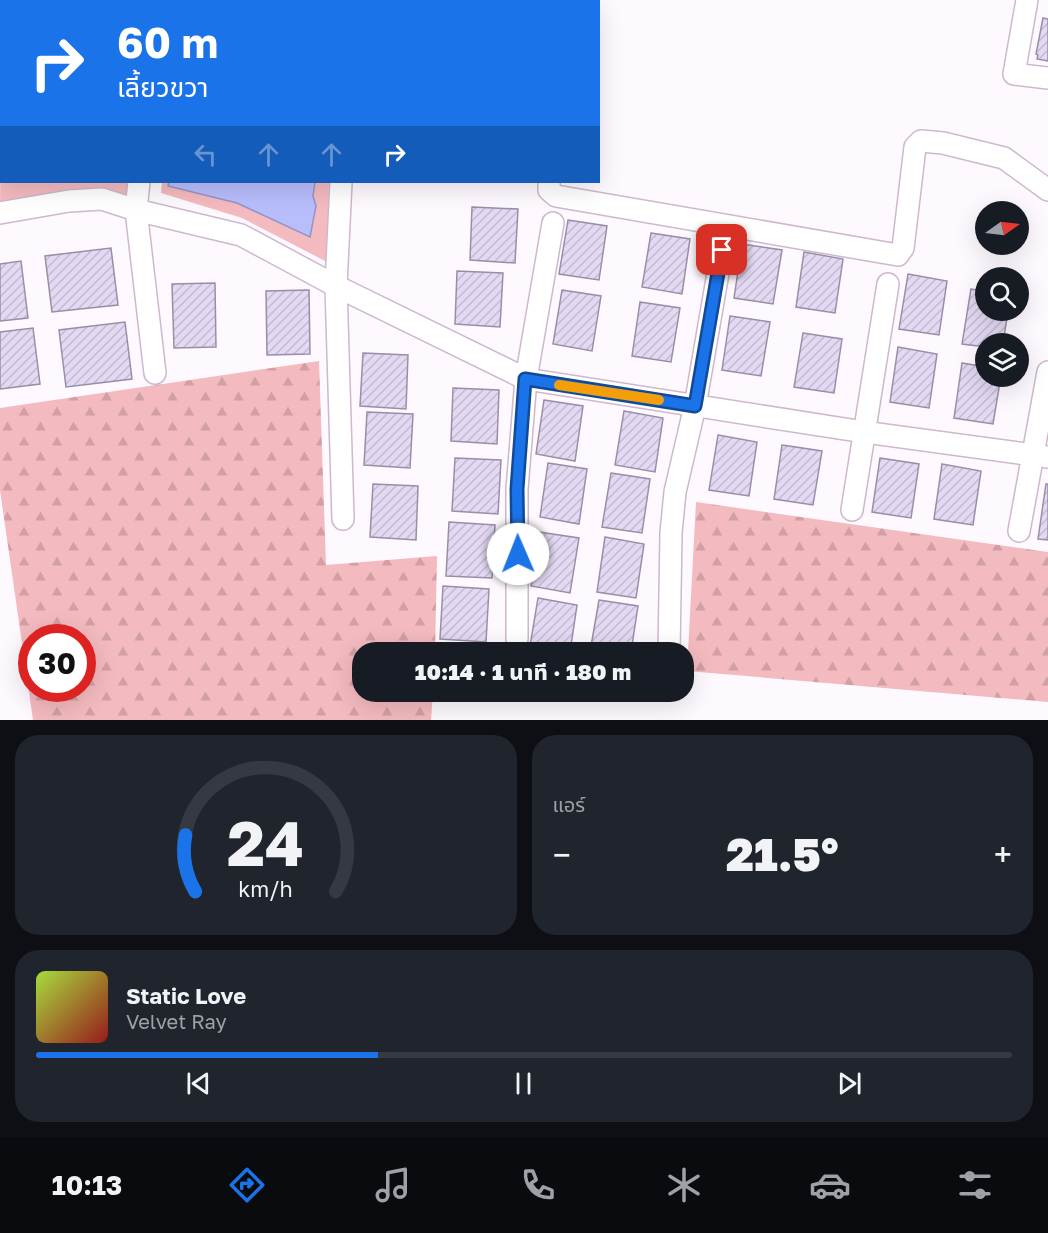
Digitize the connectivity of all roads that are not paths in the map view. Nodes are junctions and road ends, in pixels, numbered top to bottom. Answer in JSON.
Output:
{"nodes":[{"id":1,"x":1027,"y":0,"type":"edge"},
{"id":2,"x":1048,"y":78,"type":"edge"},
{"id":3,"x":139,"y":183,"type":"edge"},
{"id":4,"x":341,"y":183,"type":"edge"},
{"id":5,"x":549,"y":183,"type":"edge"},
{"id":6,"x":1048,"y":190,"type":"edge"},
{"id":7,"x":136,"y":210,"type":"junction"},
{"id":8,"x":0,"y":213,"type":"edge"},
{"id":9,"x":554,"y":223,"type":"dead end"},
{"id":10,"x":722,"y":250,"type":"dead end"},
{"id":11,"x":888,"y":284,"type":"dead end"},
{"id":12,"x":336,"y":286,"type":"junction"},
{"id":13,"x":1048,"y":372,"type":"edge"},
{"id":14,"x":155,"y":373,"type":"dead end"},
{"id":15,"x":525,"y":379,"type":"junction"},
{"id":16,"x":695,"y":406,"type":"junction"},
{"id":17,"x":864,"y":432,"type":"junction"},
{"id":18,"x":1041,"y":456,"type":"edge"},
{"id":19,"x":852,"y":510,"type":"dead end"},
{"id":20,"x":343,"y":519,"type":"dead end"},
{"id":21,"x":1019,"y":531,"type":"dead end"},
{"id":22,"x":517,"y":639,"type":"dead end"},
{"id":23,"x":669,"y":642,"type":"edge"}],
"edges":[{"from":1,"to":2,"type":"street"},
{"from":3,"to":7,"type":"street"},
{"from":4,"to":12,"type":"street"},
{"from":5,"to":6,"type":"street"},
{"from":7,"to":8,"type":"street"},
{"from":7,"to":12,"type":"street"},
{"from":7,"to":14,"type":"street"},
{"from":9,"to":15,"type":"street"},
{"from":10,"to":16,"type":"street"},
{"from":11,"to":17,"type":"street"},
{"from":12,"to":15,"type":"street"},
{"from":12,"to":20,"type":"street"},
{"from":13,"to":18,"type":"street"},
{"from":15,"to":16,"type":"street"},
{"from":15,"to":22,"type":"street"},
{"from":16,"to":17,"type":"street"},
{"from":16,"to":23,"type":"street"},
{"from":17,"to":18,"type":"street"},
{"from":17,"to":19,"type":"street"},
{"from":18,"to":21,"type":"street"}]}
